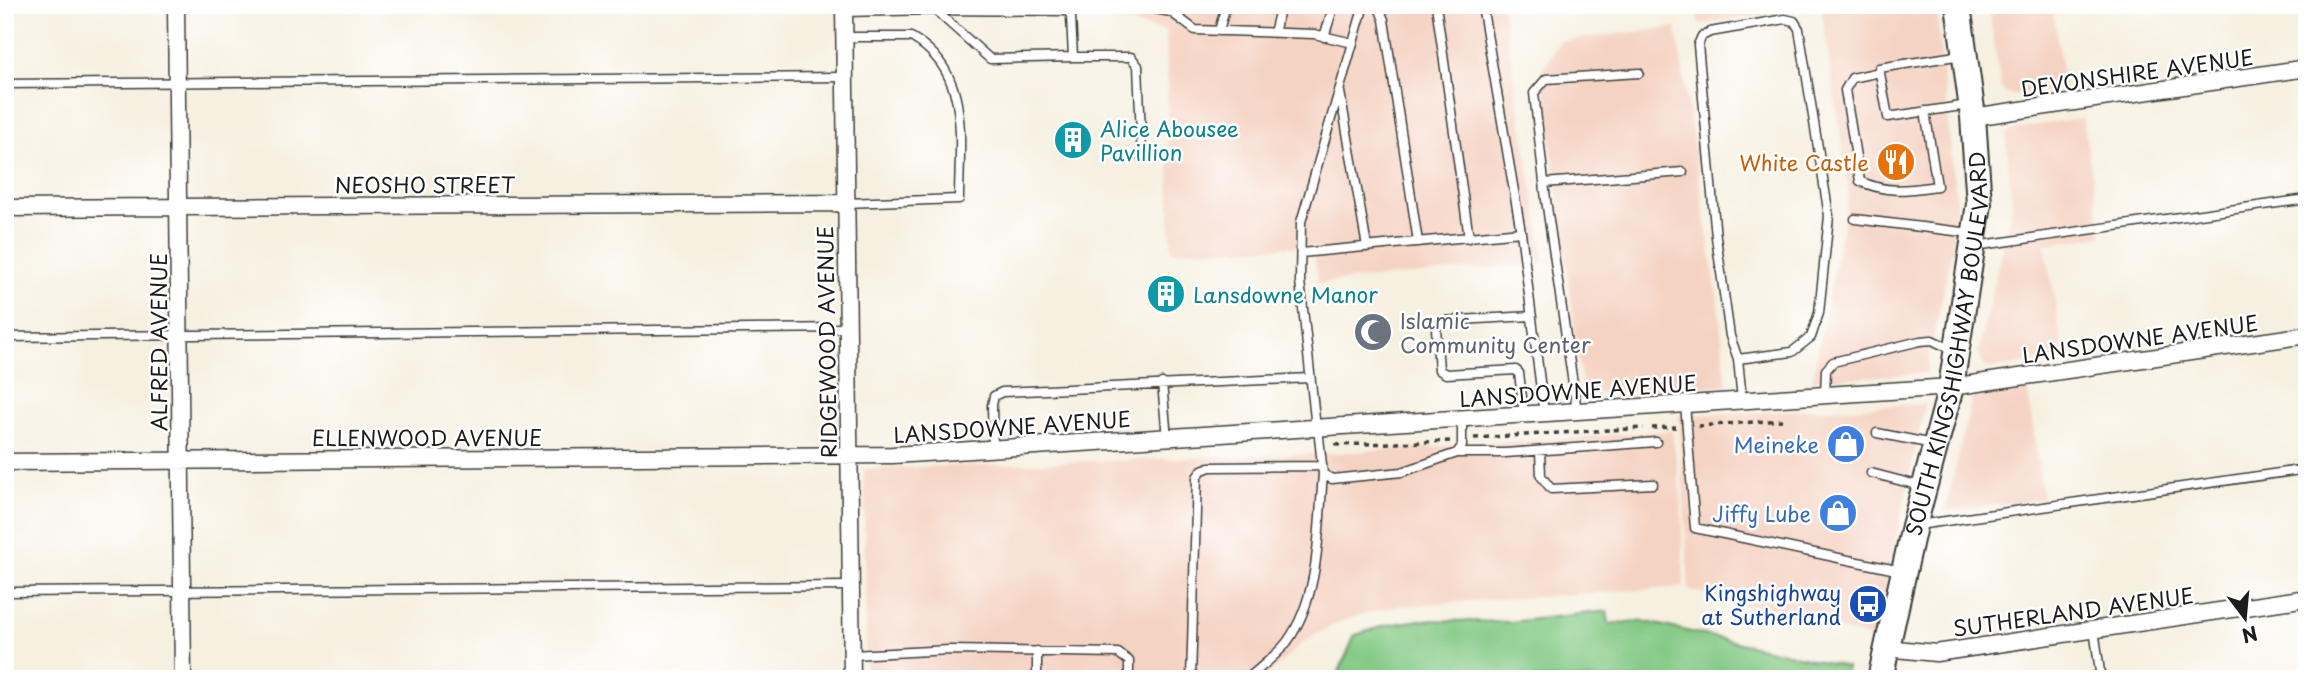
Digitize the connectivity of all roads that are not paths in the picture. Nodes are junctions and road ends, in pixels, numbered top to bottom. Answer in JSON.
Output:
{"nodes":[{"id":1,"x":176,"y":5,"type":"edge"},
{"id":2,"x":1135,"y":5,"type":"edge"},
{"id":3,"x":1226,"y":5,"type":"edge"},
{"id":4,"x":1281,"y":5,"type":"edge"},
{"id":5,"x":1334,"y":5,"type":"edge"},
{"id":6,"x":1364,"y":5,"type":"edge"},
{"id":7,"x":1378,"y":5,"type":"edge"},
{"id":8,"x":1436,"y":5,"type":"edge"},
{"id":9,"x":1482,"y":5,"type":"edge"},
{"id":10,"x":1958,"y":5,"type":"edge"},
{"id":11,"x":844,"y":9,"type":"edge"},
{"id":12,"x":1172,"y":9,"type":"edge"},
{"id":13,"x":935,"y":10,"type":"junction"},
{"id":14,"x":1219,"y":30,"type":"junction"},
{"id":15,"x":1274,"y":33,"type":"junction"},
{"id":16,"x":844,"y":37,"type":"junction"},
{"id":17,"x":1324,"y":37,"type":"junction"},
{"id":18,"x":1353,"y":43,"type":"junction"},
{"id":19,"x":1965,"y":54,"type":"junction"},
{"id":20,"x":1073,"y":57,"type":"junction"},
{"id":21,"x":2307,"y":68,"type":"edge"},
{"id":22,"x":1880,"y":72,"type":"junction"},
{"id":23,"x":1639,"y":73,"type":"dead end"},
{"id":24,"x":844,"y":77,"type":"junction"},
{"id":25,"x":177,"y":81,"type":"junction"},
{"id":26,"x":5,"y":84,"type":"edge"},
{"id":27,"x":1339,"y":90,"type":"junction"},
{"id":28,"x":1925,"y":111,"type":"junction"},
{"id":29,"x":1973,"y":111,"type":"junction"},
{"id":30,"x":1142,"y":158,"type":"dead end"},
{"id":31,"x":1683,"y":172,"type":"dead end"},
{"id":32,"x":1544,"y":183,"type":"junction"},
{"id":33,"x":2307,"y":199,"type":"edge"},
{"id":34,"x":845,"y":203,"type":"junction"},
{"id":35,"x":179,"y":207,"type":"junction"},
{"id":36,"x":5,"y":208,"type":"edge"},
{"id":37,"x":1855,"y":219,"type":"dead end"},
{"id":38,"x":1521,"y":232,"type":"junction"},
{"id":39,"x":1469,"y":237,"type":"junction"},
{"id":40,"x":1973,"y":240,"type":"junction"},
{"id":41,"x":1418,"y":242,"type":"junction"},
{"id":42,"x":1367,"y":247,"type":"junction"},
{"id":43,"x":1301,"y":253,"type":"junction"},
{"id":44,"x":1532,"y":316,"type":"junction"},
{"id":45,"x":849,"y":328,"type":"junction"},
{"id":46,"x":2307,"y":335,"type":"edge"},
{"id":47,"x":179,"y":336,"type":"junction"},
{"id":48,"x":5,"y":337,"type":"edge"},
{"id":49,"x":1956,"y":351,"type":"junction"},
{"id":50,"x":1738,"y":359,"type":"junction"},
{"id":51,"x":1310,"y":377,"type":"junction"},
{"id":52,"x":1162,"y":383,"type":"junction"},
{"id":53,"x":1951,"y":387,"type":"junction"},
{"id":54,"x":1825,"y":395,"type":"junction"},
{"id":55,"x":1742,"y":400,"type":"junction"},
{"id":56,"x":1685,"y":404,"type":"junction"},
{"id":57,"x":1577,"y":411,"type":"junction"},
{"id":58,"x":1544,"y":413,"type":"junction"},
{"id":59,"x":1524,"y":414,"type":"junction"},
{"id":60,"x":1462,"y":418,"type":"junction"},
{"id":61,"x":1317,"y":428,"type":"junction"},
{"id":62,"x":1878,"y":433,"type":"dead end"},
{"id":63,"x":1167,"y":438,"type":"junction"},
{"id":64,"x":1656,"y":442,"type":"dead end"},
{"id":65,"x":1936,"y":444,"type":"junction"},
{"id":66,"x":993,"y":449,"type":"junction"},
{"id":67,"x":1540,"y":451,"type":"junction"},
{"id":68,"x":1457,"y":453,"type":"junction"},
{"id":69,"x":849,"y":455,"type":"junction"},
{"id":70,"x":180,"y":460,"type":"junction"},
{"id":71,"x":5,"y":461,"type":"edge"},
{"id":72,"x":2307,"y":469,"type":"edge"},
{"id":73,"x":1322,"y":470,"type":"junction"},
{"id":74,"x":1871,"y":473,"type":"dead end"},
{"id":75,"x":1653,"y":484,"type":"dead end"},
{"id":76,"x":1924,"y":487,"type":"junction"},
{"id":77,"x":1914,"y":526,"type":"junction"},
{"id":78,"x":1904,"y":572,"type":"junction"},
{"id":79,"x":850,"y":586,"type":"junction"},
{"id":80,"x":181,"y":591,"type":"junction"},
{"id":81,"x":5,"y":592,"type":"edge"},
{"id":82,"x":2307,"y":598,"type":"edge"},
{"id":83,"x":2094,"y":629,"type":"junction"},
{"id":84,"x":1886,"y":648,"type":"junction"},
{"id":85,"x":1037,"y":651,"type":"junction"},
{"id":86,"x":851,"y":654,"type":"junction"},
{"id":87,"x":2101,"y":678,"type":"edge"},
{"id":88,"x":183,"y":679,"type":"edge"},
{"id":89,"x":852,"y":679,"type":"edge"},
{"id":90,"x":1037,"y":679,"type":"edge"},
{"id":91,"x":1129,"y":679,"type":"edge"},
{"id":92,"x":1191,"y":679,"type":"edge"},
{"id":93,"x":1247,"y":679,"type":"edge"},
{"id":94,"x":1880,"y":679,"type":"edge"},
{"id":95,"x":2083,"y":679,"type":"edge"}],
"edges":[{"from":1,"to":25,"type":"street","name":"ALFRED AVENUE"},
{"from":2,"to":12,"type":"lane"},
{"from":3,"to":14,"type":"lane"},
{"from":4,"to":15,"type":"lane"},
{"from":5,"to":17,"type":"lane"},
{"from":6,"to":18,"type":"lane"},
{"from":7,"to":41,"type":"lane"},
{"from":8,"to":39,"type":"lane"},
{"from":9,"to":38,"type":"lane"},
{"from":10,"to":19,"type":"main road","name":"SOUTH KINGSHIGHWAY BOULEVARD"},
{"from":11,"to":13,"type":"lane"},
{"from":11,"to":16,"type":"street","name":"RIDGEWOOD AVENUE"},
{"from":12,"to":14,"type":"lane"},
{"from":13,"to":20,"type":"lane"},
{"from":13,"to":20,"type":"lane"},
{"from":14,"to":15,"type":"lane"},
{"from":15,"to":17,"type":"lane"},
{"from":16,"to":24,"type":"street","name":"RIDGEWOOD AVENUE"},
{"from":16,"to":34,"type":"lane"},
{"from":17,"to":18,"type":"lane"},
{"from":18,"to":27,"type":"lane"},
{"from":19,"to":22,"type":"lane"},
{"from":19,"to":29,"type":"main road","name":"SOUTH KINGSHIGHWAY BOULEVARD"},
{"from":20,"to":30,"type":"lane"},
{"from":21,"to":29,"type":"street","name":"DEVONSHIRE AVENUE"},
{"from":22,"to":28,"type":"lane"},
{"from":22,"to":28,"type":"lane"},
{"from":23,"to":32,"type":"lane"},
{"from":24,"to":25,"type":"lane"},
{"from":24,"to":34,"type":"street","name":"RIDGEWOOD AVENUE"},
{"from":25,"to":26,"type":"lane"},
{"from":25,"to":35,"type":"street","name":"ALFRED AVENUE"},
{"from":27,"to":42,"type":"lane"},
{"from":27,"to":43,"type":"lane"},
{"from":28,"to":29,"type":"lane"},
{"from":29,"to":40,"type":"main road","name":"SOUTH KINGSHIGHWAY BOULEVARD"},
{"from":31,"to":32,"type":"lane"},
{"from":32,"to":57,"type":"lane"},
{"from":33,"to":40,"type":"lane"},
{"from":34,"to":35,"type":"street","name":"NEOSHO STREET"},
{"from":34,"to":45,"type":"street","name":"RIDGEWOOD AVENUE"},
{"from":35,"to":36,"type":"street","name":"NEOSHO STREET"},
{"from":35,"to":47,"type":"street","name":"ALFRED AVENUE"},
{"from":37,"to":40,"type":"lane"},
{"from":38,"to":39,"type":"lane"},
{"from":38,"to":44,"type":"lane"},
{"from":39,"to":41,"type":"lane"},
{"from":40,"to":49,"type":"main road","name":"SOUTH KINGSHIGHWAY BOULEVARD"},
{"from":41,"to":42,"type":"lane"},
{"from":42,"to":43,"type":"lane"},
{"from":43,"to":51,"type":"lane"},
{"from":44,"to":58,"type":"lane"},
{"from":44,"to":59,"type":"lane"},
{"from":45,"to":47,"type":"lane"},
{"from":45,"to":69,"type":"street","name":"RIDGEWOOD AVENUE"},
{"from":46,"to":53,"type":"street","name":"LANSDOWNE AVENUE"},
{"from":47,"to":48,"type":"lane"},
{"from":47,"to":70,"type":"street","name":"ALFRED AVENUE"},
{"from":49,"to":53,"type":"main road","name":"SOUTH KINGSHIGHWAY BOULEVARD"},
{"from":49,"to":54,"type":"lane"},
{"from":50,"to":50,"type":"lane"},
{"from":50,"to":55,"type":"lane"},
{"from":51,"to":52,"type":"lane"},
{"from":51,"to":61,"type":"lane"},
{"from":52,"to":63,"type":"lane"},
{"from":52,"to":66,"type":"lane"},
{"from":53,"to":54,"type":"street","name":"LANSDOWNE AVENUE"},
{"from":53,"to":65,"type":"main road","name":"SOUTH KINGSHIGHWAY BOULEVARD"},
{"from":54,"to":55,"type":"street","name":"LANSDOWNE AVENUE"},
{"from":55,"to":56,"type":"street","name":"LANSDOWNE AVENUE"},
{"from":56,"to":57,"type":"street","name":"LANSDOWNE AVENUE"},
{"from":56,"to":78,"type":"lane"},
{"from":57,"to":58,"type":"street","name":"LANSDOWNE AVENUE"},
{"from":58,"to":59,"type":"street","name":"LANSDOWNE AVENUE"},
{"from":59,"to":60,"type":"street","name":"LANSDOWNE AVENUE"},
{"from":60,"to":61,"type":"street","name":"LANSDOWNE AVENUE"},
{"from":60,"to":68,"type":"lane"},
{"from":61,"to":63,"type":"street","name":"LANSDOWNE AVENUE"},
{"from":61,"to":73,"type":"lane"},
{"from":62,"to":65,"type":"lane"},
{"from":63,"to":66,"type":"street","name":"LANSDOWNE AVENUE"},
{"from":64,"to":67,"type":"lane"},
{"from":65,"to":76,"type":"main road","name":"SOUTH KINGSHIGHWAY BOULEVARD"},
{"from":66,"to":69,"type":"street","name":"LANSDOWNE AVENUE"},
{"from":67,"to":68,"type":"lane"},
{"from":67,"to":75,"type":"lane"},
{"from":68,"to":73,"type":"lane"},
{"from":69,"to":70,"type":"street","name":"ELLENWOOD AVENUE"},
{"from":69,"to":79,"type":"street","name":"RIDGEWOOD AVENUE"},
{"from":70,"to":71,"type":"street","name":"ELLENWOOD AVENUE"},
{"from":70,"to":80,"type":"street","name":"ALFRED AVENUE"},
{"from":72,"to":77,"type":"lane"},
{"from":73,"to":92,"type":"lane"},
{"from":73,"to":93,"type":"lane"},
{"from":74,"to":76,"type":"lane"},
{"from":76,"to":77,"type":"main road","name":"SOUTH KINGSHIGHWAY BOULEVARD"},
{"from":77,"to":78,"type":"main road","name":"SOUTH KINGSHIGHWAY BOULEVARD"},
{"from":78,"to":84,"type":"main road","name":"SOUTH KINGSHIGHWAY BOULEVARD"},
{"from":79,"to":80,"type":"lane"},
{"from":79,"to":86,"type":"street","name":"RIDGEWOOD AVENUE"},
{"from":80,"to":81,"type":"lane"},
{"from":80,"to":88,"type":"street","name":"ALFRED AVENUE"},
{"from":82,"to":83,"type":"street","name":"SUTHERLAND AVENUE"},
{"from":83,"to":84,"type":"street","name":"SUTHERLAND AVENUE"},
{"from":83,"to":87,"type":"lane"},
{"from":84,"to":94,"type":"main road","name":"SOUTH KINGSHIGHWAY BOULEVARD"},
{"from":85,"to":86,"type":"lane"},
{"from":85,"to":90,"type":"lane"},
{"from":85,"to":91,"type":"lane"},
{"from":86,"to":89,"type":"street","name":"RIDGEWOOD AVENUE"},
{"from":87,"to":95,"type":"lane"}]}
